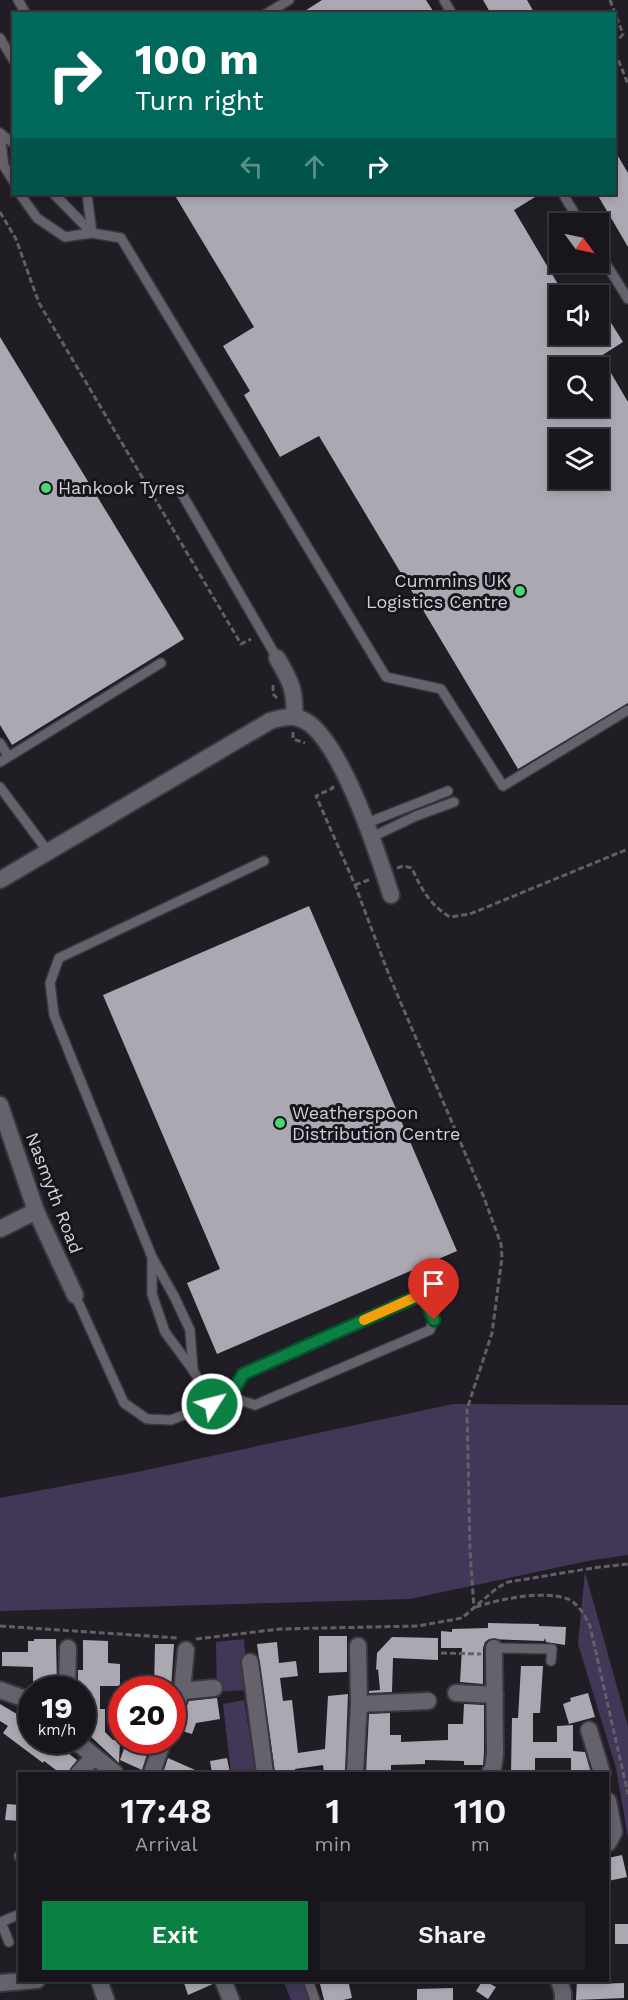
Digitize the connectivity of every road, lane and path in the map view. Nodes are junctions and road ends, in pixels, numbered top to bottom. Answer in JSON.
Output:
{"nodes":[{"id":1,"x":289,"y":0,"type":"edge"},
{"id":2,"x":269,"y":12,"type":"edge"},
{"id":3,"x":616,"y":16,"type":"edge"},
{"id":4,"x":0,"y":38,"type":"edge"},
{"id":5,"x":616,"y":43,"type":"edge"},
{"id":6,"x":616,"y":54,"type":"edge"},
{"id":7,"x":12,"y":58,"type":"edge"},
{"id":8,"x":628,"y":84,"type":"edge"},
{"id":9,"x":0,"y":133,"type":"edge"},
{"id":10,"x":12,"y":142,"type":"edge"},
{"id":11,"x":12,"y":179,"type":"edge"},
{"id":12,"x":21,"y":195,"type":"edge"},
{"id":13,"x":55,"y":195,"type":"edge"},
{"id":14,"x":87,"y":195,"type":"edge"},
{"id":15,"x":564,"y":195,"type":"edge"},
{"id":16,"x":0,"y":212,"type":"edge"},
{"id":17,"x":575,"y":213,"type":"edge"},
{"id":18,"x":92,"y":233,"type":"junction"},
{"id":19,"x":609,"y":269,"type":"edge"},
{"id":20,"x":628,"y":299,"type":"edge"},
{"id":21,"x":182,"y":494,"type":"dead end"},
{"id":22,"x":255,"y":646,"type":"dead end"},
{"id":23,"x":277,"y":658,"type":"joint"},
{"id":24,"x":161,"y":663,"type":"dead end"},
{"id":25,"x":272,"y":679,"type":"dead end"},
{"id":26,"x":628,"y":710,"type":"edge"},
{"id":27,"x":294,"y":717,"type":"junction"},
{"id":28,"x":0,"y":743,"type":"edge"},
{"id":29,"x":305,"y":743,"type":"dead end"},
{"id":30,"x":4,"y":759,"type":"edge"},
{"id":31,"x":329,"y":779,"type":"dead end"},
{"id":32,"x":0,"y":787,"type":"edge"},
{"id":33,"x":448,"y":791,"type":"dead end"},
{"id":34,"x":454,"y":802,"type":"dead end"},
{"id":35,"x":369,"y":830,"type":"junction"},
{"id":36,"x":628,"y":849,"type":"edge"},
{"id":37,"x":49,"y":853,"type":"junction"},
{"id":38,"x":264,"y":861,"type":"dead end"},
{"id":39,"x":384,"y":874,"type":"junction"},
{"id":40,"x":0,"y":880,"type":"edge"},
{"id":41,"x":355,"y":885,"type":"junction"},
{"id":42,"x":391,"y":895,"type":"dead end"},
{"id":43,"x":0,"y":1105,"type":"edge"},
{"id":44,"x":36,"y":1211,"type":"junction"},
{"id":45,"x":0,"y":1229,"type":"edge"},
{"id":46,"x":152,"y":1257,"type":"junction"},
{"id":47,"x":75,"y":1295,"type":"joint"},
{"id":48,"x":193,"y":1370,"type":"junction"},
{"id":49,"x":230,"y":1397,"type":"junction"},
{"id":50,"x":212,"y":1404,"type":"junction"},
{"id":51,"x":628,"y":1564,"type":"edge"},
{"id":52,"x":474,"y":1608,"type":"junction"},
{"id":53,"x":0,"y":1626,"type":"edge"},
{"id":54,"x":185,"y":1642,"type":"junction"},
{"id":55,"x":358,"y":1646,"type":"dead end"},
{"id":56,"x":68,"y":1648,"type":"dead end"},
{"id":57,"x":494,"y":1652,"type":"junction"},
{"id":58,"x":441,"y":1653,"type":"dead end"},
{"id":59,"x":551,"y":1661,"type":"dead end"},
{"id":60,"x":250,"y":1662,"type":"dead end"},
{"id":61,"x":67,"y":1676,"type":"edge"},
{"id":62,"x":183,"y":1676,"type":"edge"},
{"id":63,"x":214,"y":1688,"type":"dead end"},
{"id":64,"x":0,"y":1690,"type":"edge"},
{"id":65,"x":186,"y":1691,"type":"edge"},
{"id":66,"x":456,"y":1693,"type":"dead end"},
{"id":67,"x":495,"y":1695,"type":"junction"},
{"id":68,"x":18,"y":1697,"type":"edge"},
{"id":69,"x":428,"y":1701,"type":"dead end"},
{"id":70,"x":359,"y":1704,"type":"junction"},
{"id":71,"x":589,"y":1730,"type":"dead end"},
{"id":72,"x":92,"y":1754,"type":"edge"},
{"id":73,"x":158,"y":1754,"type":"edge"},
{"id":74,"x":94,"y":1756,"type":"junction"},
{"id":75,"x":80,"y":1772,"type":"edge"},
{"id":76,"x":114,"y":1772,"type":"edge"},
{"id":77,"x":152,"y":1772,"type":"edge"},
{"id":78,"x":266,"y":1772,"type":"edge"},
{"id":79,"x":355,"y":1772,"type":"edge"},
{"id":80,"x":491,"y":1772,"type":"edge"},
{"id":81,"x":602,"y":1772,"type":"edge"},
{"id":82,"x":628,"y":1794,"type":"edge"},
{"id":83,"x":609,"y":1806,"type":"edge"},
{"id":84,"x":609,"y":1841,"type":"edge"},
{"id":85,"x":18,"y":1915,"type":"edge"},
{"id":86,"x":9,"y":1942,"type":"dead end"},
{"id":87,"x":18,"y":1982,"type":"edge"},
{"id":88,"x":100,"y":1982,"type":"edge"},
{"id":89,"x":224,"y":1982,"type":"edge"},
{"id":90,"x":309,"y":1982,"type":"edge"},
{"id":91,"x":560,"y":1982,"type":"edge"},
{"id":92,"x":0,"y":1983,"type":"edge"},
{"id":93,"x":106,"y":2000,"type":"edge"},
{"id":94,"x":231,"y":2000,"type":"edge"},
{"id":95,"x":315,"y":2000,"type":"edge"},
{"id":96,"x":562,"y":2000,"type":"edge"}],
"edges":[{"from":1,"to":2,"type":"lane"},
{"from":3,"to":5,"type":"path"},
{"from":4,"to":7,"type":"lane"},
{"from":6,"to":8,"type":"path"},
{"from":9,"to":10,"type":"lane"},
{"from":9,"to":11,"type":"lane"},
{"from":12,"to":18,"type":"lane"},
{"from":13,"to":18,"type":"lane"},
{"from":14,"to":18,"type":"lane"},
{"from":15,"to":17,"type":"lane"},
{"from":16,"to":22,"type":"path"},
{"from":18,"to":26,"type":"lane"},
{"from":19,"to":20,"type":"lane"},
{"from":21,"to":23,"type":"lane"},
{"from":23,"to":27,"type":"street"},
{"from":24,"to":30,"type":"lane"},
{"from":25,"to":27,"type":"path"},
{"from":27,"to":29,"type":"path"},
{"from":27,"to":35,"type":"street"},
{"from":27,"to":37,"type":"street"},
{"from":28,"to":30,"type":"lane"},
{"from":31,"to":41,"type":"path"},
{"from":32,"to":37,"type":"lane"},
{"from":33,"to":35,"type":"lane"},
{"from":34,"to":35,"type":"lane"},
{"from":35,"to":39,"type":"street"},
{"from":36,"to":39,"type":"path"},
{"from":37,"to":40,"type":"street"},
{"from":38,"to":46,"type":"lane"},
{"from":39,"to":41,"type":"path"},
{"from":39,"to":42,"type":"street"},
{"from":41,"to":52,"type":"path"},
{"from":43,"to":44,"type":"street","name":"Nasmyth Road"},
{"from":44,"to":45,"type":"street"},
{"from":44,"to":47,"type":"street","name":"Nasmyth Road"},
{"from":46,"to":48,"type":"lane"},
{"from":46,"to":48,"type":"lane"},
{"from":47,"to":50,"type":"lane"},
{"from":48,"to":50,"type":"lane"},
{"from":49,"to":49,"type":"lane"},
{"from":49,"to":50,"type":"lane"},
{"from":51,"to":52,"type":"path"},
{"from":52,"to":54,"type":"path"},
{"from":52,"to":82,"type":"path"},
{"from":53,"to":54,"type":"path"},
{"from":54,"to":62,"type":"street"},
{"from":55,"to":70,"type":"street"},
{"from":56,"to":61,"type":"street"},
{"from":57,"to":58,"type":"path"},
{"from":57,"to":59,"type":"lane"},
{"from":57,"to":67,"type":"street"},
{"from":60,"to":78,"type":"street"},
{"from":63,"to":65,"type":"street"},
{"from":64,"to":68,"type":"street"},
{"from":66,"to":67,"type":"street"},
{"from":67,"to":80,"type":"street"},
{"from":69,"to":70,"type":"street"},
{"from":70,"to":79,"type":"street"},
{"from":71,"to":81,"type":"street"},
{"from":72,"to":74,"type":"street"},
{"from":73,"to":77,"type":"street"},
{"from":74,"to":75,"type":"street"},
{"from":74,"to":76,"type":"street"},
{"from":83,"to":84,"type":"street"},
{"from":85,"to":86,"type":"lane"},
{"from":87,"to":92,"type":"street"},
{"from":88,"to":93,"type":"street"},
{"from":89,"to":94,"type":"street"},
{"from":90,"to":95,"type":"lane"},
{"from":91,"to":96,"type":"street"}]}
